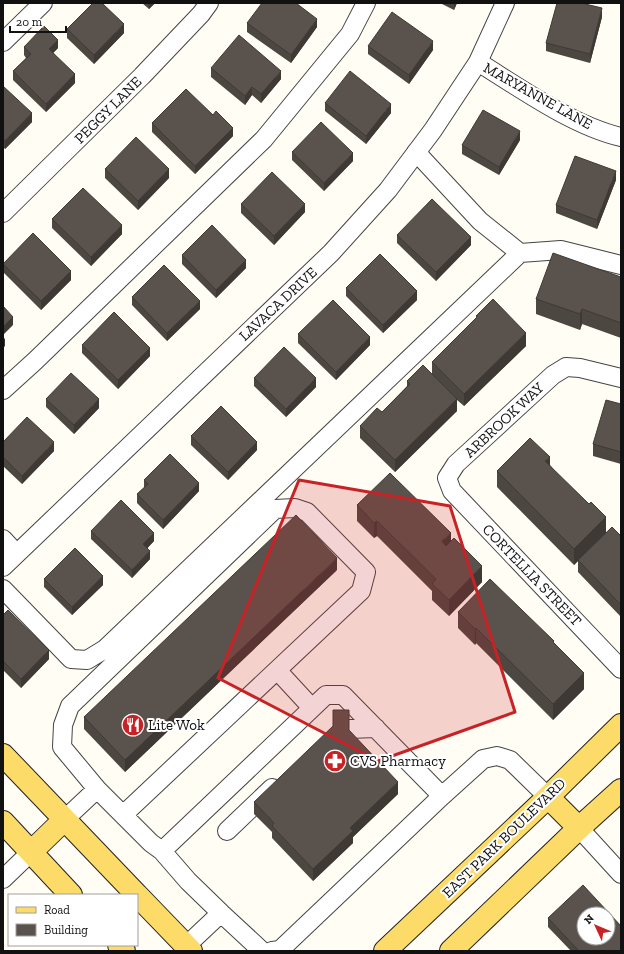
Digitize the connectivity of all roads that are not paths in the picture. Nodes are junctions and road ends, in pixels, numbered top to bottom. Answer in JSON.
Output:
{"nodes":[{"id":1,"x":43,"y":3,"type":"edge"},
{"id":2,"x":209,"y":3,"type":"edge"},
{"id":3,"x":366,"y":3,"type":"edge"},
{"id":4,"x":505,"y":3,"type":"edge"},
{"id":5,"x":3,"y":42,"type":"edge"},
{"id":6,"x":478,"y":62,"type":"junction"},
{"id":7,"x":621,"y":137,"type":"edge"},
{"id":8,"x":416,"y":152,"type":"junction"},
{"id":9,"x":3,"y":213,"type":"edge"},
{"id":10,"x":520,"y":253,"type":"junction"},
{"id":11,"x":621,"y":265,"type":"edge"},
{"id":12,"x":621,"y":378,"type":"edge"},
{"id":13,"x":3,"y":390,"type":"edge"},
{"id":14,"x":447,"y":478,"type":"joint"},
{"id":15,"x":3,"y":539,"type":"edge"},
{"id":16,"x":16,"y":553,"type":"junction"},
{"id":17,"x":3,"y":567,"type":"edge"},
{"id":18,"x":3,"y":589,"type":"edge"},
{"id":19,"x":621,"y":669,"type":"edge"},
{"id":20,"x":277,"y":670,"type":"junction"},
{"id":21,"x":312,"y":708,"type":"junction"},
{"id":22,"x":621,"y":725,"type":"edge"},
{"id":23,"x":376,"y":728,"type":"junction"},
{"id":24,"x":349,"y":729,"type":"edge"},
{"id":25,"x":3,"y":755,"type":"edge"},
{"id":26,"x":283,"y":778,"type":"edge"},
{"id":27,"x":97,"y":790,"type":"junction"},
{"id":28,"x":621,"y":790,"type":"edge"},
{"id":29,"x":442,"y":796,"type":"junction"},
{"id":30,"x":548,"y":797,"type":"junction"},
{"id":31,"x":123,"y":815,"type":"junction"},
{"id":32,"x":64,"y":820,"type":"junction"},
{"id":33,"x":3,"y":822,"type":"edge"},
{"id":34,"x":579,"y":828,"type":"junction"},
{"id":35,"x":226,"y":831,"type":"dead end"},
{"id":36,"x":162,"y":851,"type":"junction"},
{"id":37,"x":31,"y":852,"type":"junction"},
{"id":38,"x":621,"y":874,"type":"edge"},
{"id":39,"x":3,"y":879,"type":"edge"},
{"id":40,"x":70,"y":894,"type":"edge"},
{"id":41,"x":136,"y":894,"type":"edge"},
{"id":42,"x":138,"y":896,"type":"edge"},
{"id":43,"x":221,"y":913,"type":"junction"},
{"id":44,"x":188,"y":949,"type":"edge"},
{"id":45,"x":457,"y":949,"type":"edge"},
{"id":46,"x":262,"y":951,"type":"edge"},
{"id":47,"x":272,"y":951,"type":"edge"},
{"id":48,"x":385,"y":951,"type":"edge"}],
"edges":[{"from":1,"to":5,"type":"street"},
{"from":2,"to":9,"type":"street","name":"PEGGY LANE"},
{"from":3,"to":13,"type":"street"},
{"from":4,"to":6,"type":"street","name":"LAVACA DRIVE"},
{"from":6,"to":7,"type":"street","name":"MARYANNE LANE"},
{"from":6,"to":8,"type":"street","name":"LAVACA DRIVE"},
{"from":8,"to":10,"type":"street"},
{"from":8,"to":16,"type":"street","name":"LAVACA DRIVE"},
{"from":10,"to":11,"type":"street"},
{"from":10,"to":18,"type":"street"},
{"from":12,"to":14,"type":"street","name":"ARBROOK WAY"},
{"from":14,"to":19,"type":"street","name":"CORTELLIA STREET"},
{"from":15,"to":16,"type":"street"},
{"from":16,"to":17,"type":"street","name":"LAVACA DRIVE"},
{"from":20,"to":21,"type":"street"},
{"from":20,"to":27,"type":"street"},
{"from":20,"to":31,"type":"street"},
{"from":21,"to":23,"type":"street"},
{"from":21,"to":36,"type":"street"},
{"from":22,"to":30,"type":"main road","name":"EAST PARK BOULEVARD"},
{"from":23,"to":24,"type":"street"},
{"from":23,"to":29,"type":"street"},
{"from":25,"to":32,"type":"main road"},
{"from":26,"to":35,"type":"street"},
{"from":27,"to":31,"type":"street"},
{"from":27,"to":32,"type":"street"},
{"from":28,"to":34,"type":"main road"},
{"from":29,"to":30,"type":"street"},
{"from":29,"to":47,"type":"street"},
{"from":30,"to":34,"type":"main road"},
{"from":30,"to":48,"type":"main road","name":"EAST PARK BOULEVARD"},
{"from":31,"to":36,"type":"street"},
{"from":32,"to":37,"type":"main road"},
{"from":32,"to":41,"type":"main road"},
{"from":33,"to":37,"type":"main road"},
{"from":34,"to":38,"type":"street"},
{"from":34,"to":45,"type":"main road"},
{"from":36,"to":43,"type":"street"},
{"from":37,"to":39,"type":"street"},
{"from":37,"to":40,"type":"main road"},
{"from":42,"to":44,"type":"main road"},
{"from":43,"to":44,"type":"street"},
{"from":43,"to":46,"type":"street"}]}
